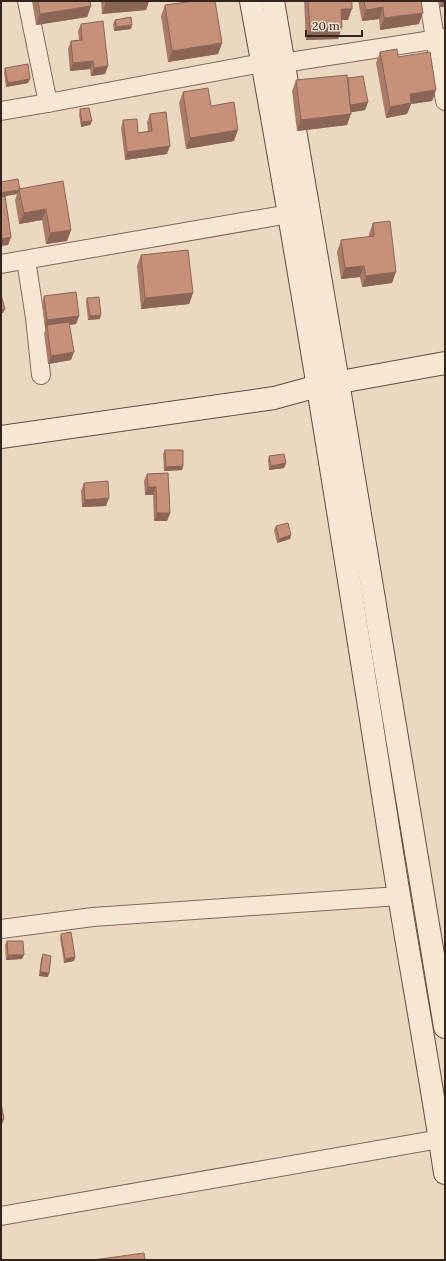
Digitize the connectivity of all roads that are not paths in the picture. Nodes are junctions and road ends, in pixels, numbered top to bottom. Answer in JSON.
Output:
{"nodes":[{"id":1,"x":27,"y":1,"type":"edge"},
{"id":2,"x":251,"y":1,"type":"edge"},
{"id":3,"x":273,"y":1,"type":"edge"},
{"id":4,"x":429,"y":1,"type":"edge"},
{"id":5,"x":440,"y":39,"type":"edge"},
{"id":6,"x":273,"y":63,"type":"junction"},
{"id":7,"x":445,"y":101,"type":"edge"},
{"id":8,"x":48,"y":103,"type":"junction"},
{"id":9,"x":1,"y":111,"type":"edge"},
{"id":10,"x":289,"y":214,"type":"junction"},
{"id":11,"x":26,"y":260,"type":"junction"},
{"id":12,"x":1,"y":264,"type":"edge"},
{"id":13,"x":445,"y":363,"type":"edge"},
{"id":14,"x":41,"y":375,"type":"dead end"},
{"id":15,"x":328,"y":384,"type":"junction"},
{"id":16,"x":1,"y":437,"type":"edge"},
{"id":17,"x":399,"y":896,"type":"junction"},
{"id":18,"x":1,"y":928,"type":"edge"},
{"id":19,"x":445,"y":1027,"type":"edge"},
{"id":20,"x":440,"y":1139,"type":"junction"},
{"id":21,"x":445,"y":1173,"type":"edge"},
{"id":22,"x":1,"y":1216,"type":"edge"}],
"edges":[{"from":1,"to":8,"type":"street"},
{"from":2,"to":6,"type":"street"},
{"from":3,"to":6,"type":"street"},
{"from":4,"to":5,"type":"street"},
{"from":5,"to":6,"type":"street"},
{"from":5,"to":7,"type":"street"},
{"from":6,"to":8,"type":"street"},
{"from":6,"to":10,"type":"street"},
{"from":6,"to":15,"type":"street"},
{"from":8,"to":9,"type":"street"},
{"from":10,"to":11,"type":"street"},
{"from":10,"to":15,"type":"street"},
{"from":11,"to":12,"type":"street"},
{"from":11,"to":14,"type":"street"},
{"from":13,"to":15,"type":"street"},
{"from":15,"to":16,"type":"street"},
{"from":15,"to":17,"type":"street"},
{"from":15,"to":19,"type":"street"},
{"from":17,"to":18,"type":"street"},
{"from":17,"to":20,"type":"street"},
{"from":20,"to":21,"type":"street"},
{"from":20,"to":22,"type":"street"}]}
